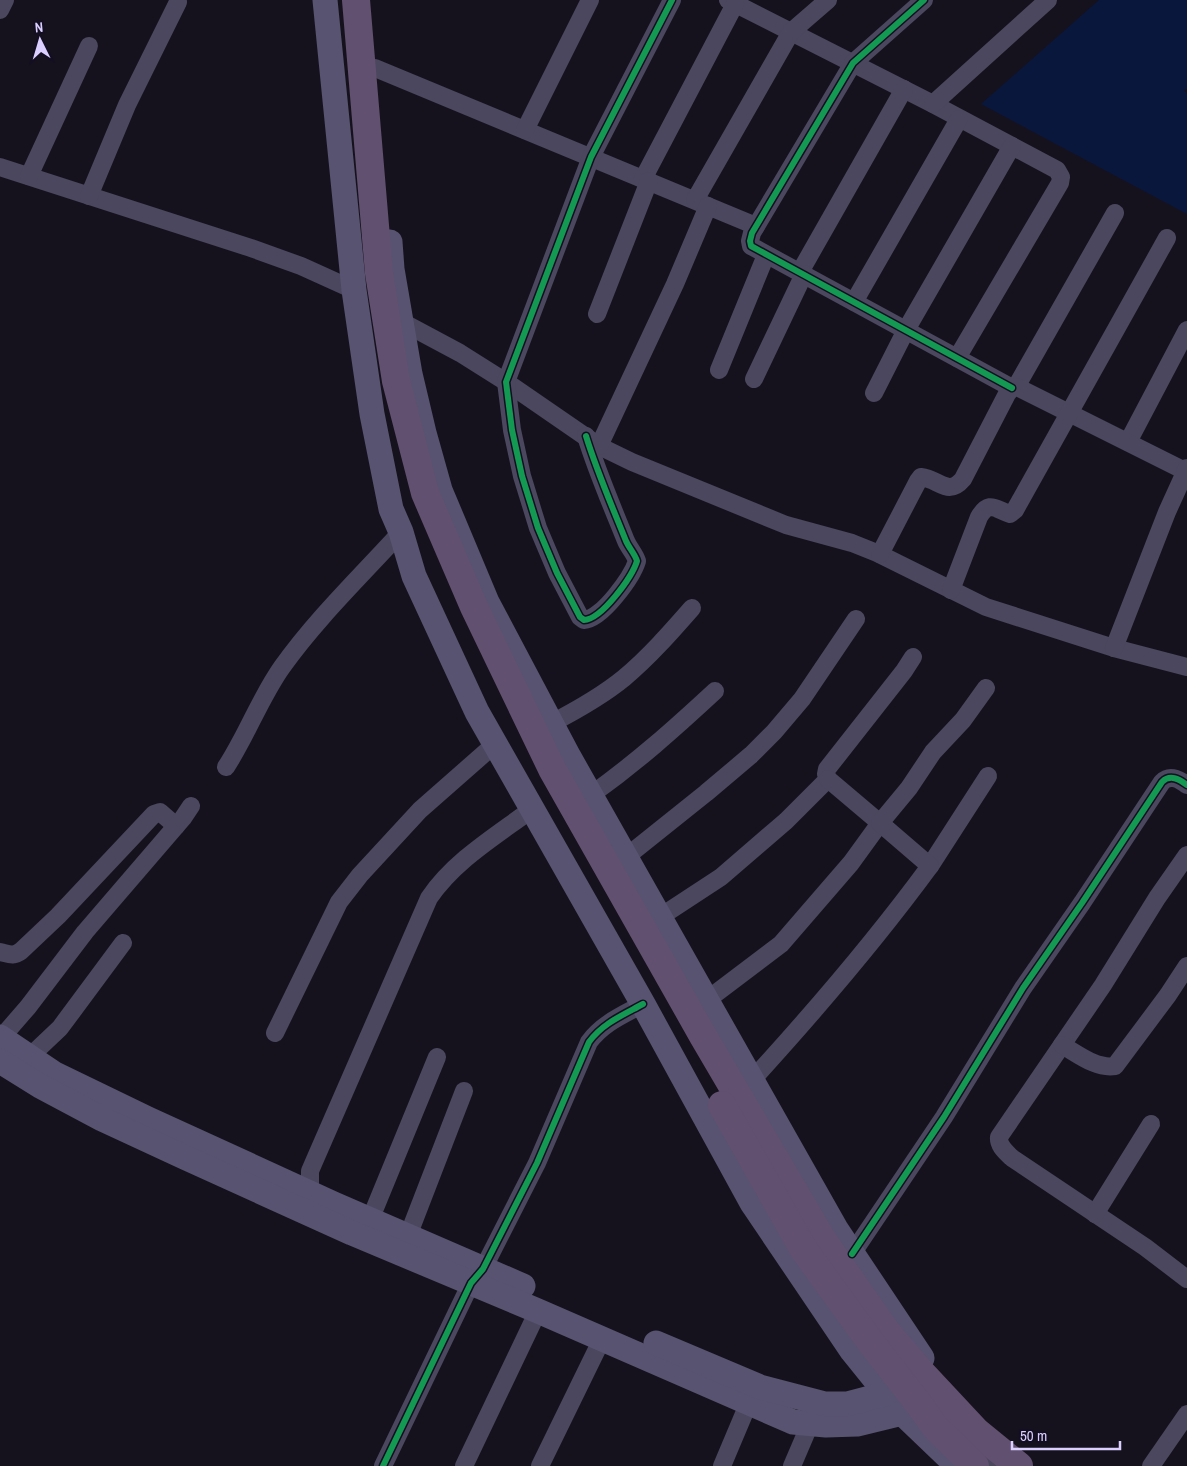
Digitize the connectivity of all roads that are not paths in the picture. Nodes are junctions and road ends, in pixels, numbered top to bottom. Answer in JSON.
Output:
{"nodes":[{"id":1,"x":5,"y":0,"type":"edge"},
{"id":2,"x":325,"y":0,"type":"edge"},
{"id":3,"x":344,"y":0,"type":"edge"},
{"id":4,"x":356,"y":0,"type":"edge"},
{"id":5,"x":369,"y":0,"type":"edge"},
{"id":6,"x":590,"y":0,"type":"edge"},
{"id":7,"x":672,"y":0,"type":"edge"},
{"id":8,"x":828,"y":0,"type":"edge"},
{"id":9,"x":924,"y":0,"type":"edge"},
{"id":10,"x":1048,"y":0,"type":"edge"},
{"id":11,"x":178,"y":2,"type":"dead end"},
{"id":12,"x":731,"y":2,"type":"edge"},
{"id":13,"x":0,"y":10,"type":"edge"},
{"id":14,"x":791,"y":32,"type":"junction"},
{"id":15,"x":89,"y":46,"type":"dead end"},
{"id":16,"x":853,"y":63,"type":"junction"},
{"id":17,"x":375,"y":68,"type":"junction"},
{"id":18,"x":904,"y":89,"type":"junction"},
{"id":19,"x":933,"y":104,"type":"junction"},
{"id":20,"x":959,"y":119,"type":"junction"},
{"id":21,"x":525,"y":130,"type":"junction"},
{"id":22,"x":1012,"y":146,"type":"junction"},
{"id":23,"x":591,"y":157,"type":"junction"},
{"id":24,"x":0,"y":168,"type":"edge"},
{"id":25,"x":29,"y":176,"type":"junction"},
{"id":26,"x":646,"y":180,"type":"junction"},
{"id":27,"x":89,"y":196,"type":"junction"},
{"id":28,"x":701,"y":203,"type":"junction"},
{"id":29,"x":1115,"y":213,"type":"dead end"},
{"id":30,"x":756,"y":226,"type":"junction"},
{"id":31,"x":1167,"y":238,"type":"dead end"},
{"id":32,"x":766,"y":255,"type":"junction"},
{"id":33,"x":802,"y":273,"type":"junction"},
{"id":34,"x":354,"y":290,"type":"junction"},
{"id":35,"x":854,"y":302,"type":"junction"},
{"id":36,"x":597,"y":314,"type":"dead end"},
{"id":37,"x":402,"y":322,"type":"junction"},
{"id":38,"x":906,"y":330,"type":"junction"},
{"id":39,"x":1187,"y":330,"type":"edge"},
{"id":40,"x":957,"y":358,"type":"junction"},
{"id":41,"x":719,"y":370,"type":"dead end"},
{"id":42,"x":754,"y":379,"type":"dead end"},
{"id":43,"x":506,"y":382,"type":"junction"},
{"id":44,"x":1014,"y":388,"type":"junction"},
{"id":45,"x":874,"y":393,"type":"dead end"},
{"id":46,"x":1070,"y":413,"type":"junction"},
{"id":47,"x":593,"y":441,"type":"junction"},
{"id":48,"x":1128,"y":442,"type":"junction"},
{"id":49,"x":1186,"y":470,"type":"edge"},
{"id":50,"x":401,"y":532,"type":"junction"},
{"id":51,"x":880,"y":554,"type":"junction"},
{"id":52,"x":951,"y":590,"type":"junction"},
{"id":53,"x":692,"y":608,"type":"dead end"},
{"id":54,"x":856,"y":619,"type":"dead end"},
{"id":55,"x":1114,"y":648,"type":"junction"},
{"id":56,"x":914,"y":657,"type":"dead end"},
{"id":57,"x":1187,"y":667,"type":"edge"},
{"id":58,"x":986,"y":688,"type":"dead end"},
{"id":59,"x":714,"y":691,"type":"dead end"},
{"id":60,"x":552,"y":723,"type":"junction"},
{"id":61,"x":495,"y":744,"type":"junction"},
{"id":62,"x":226,"y":767,"type":"dead end"},
{"id":63,"x":988,"y":776,"type":"dead end"},
{"id":64,"x":828,"y":779,"type":"junction"},
{"id":65,"x":1187,"y":785,"type":"edge"},
{"id":66,"x":591,"y":796,"type":"junction"},
{"id":67,"x":191,"y":806,"type":"dead end"},
{"id":68,"x":532,"y":809,"type":"junction"},
{"id":69,"x":880,"y":823,"type":"junction"},
{"id":70,"x":176,"y":826,"type":"junction"},
{"id":71,"x":1187,"y":855,"type":"edge"},
{"id":72,"x":626,"y":856,"type":"junction"},
{"id":73,"x":930,"y":866,"type":"junction"},
{"id":74,"x":660,"y":917,"type":"junction"},
{"id":75,"x":123,"y":943,"type":"dead end"},
{"id":76,"x":0,"y":952,"type":"edge"},
{"id":77,"x":1187,"y":966,"type":"edge"},
{"id":78,"x":707,"y":1000,"type":"junction"},
{"id":79,"x":643,"y":1004,"type":"junction"},
{"id":80,"x":275,"y":1033,"type":"dead end"},
{"id":81,"x":1062,"y":1045,"type":"junction"},
{"id":82,"x":9,"y":1053,"type":"edge"},
{"id":83,"x":437,"y":1057,"type":"dead end"},
{"id":84,"x":752,"y":1080,"type":"junction"},
{"id":85,"x":464,"y":1091,"type":"dead end"},
{"id":86,"x":1151,"y":1124,"type":"dead end"},
{"id":87,"x":310,"y":1193,"type":"junction"},
{"id":88,"x":1095,"y":1214,"type":"junction"},
{"id":89,"x":370,"y":1220,"type":"junction"},
{"id":90,"x":408,"y":1236,"type":"junction"},
{"id":91,"x":852,"y":1254,"type":"junction"},
{"id":92,"x":477,"y":1276,"type":"junction"},
{"id":93,"x":1187,"y":1280,"type":"edge"},
{"id":94,"x":538,"y":1311,"type":"junction"},
{"id":95,"x":602,"y":1339,"type":"junction"},
{"id":96,"x":913,"y":1393,"type":"junction"},
{"id":97,"x":749,"y":1402,"type":"junction"},
{"id":98,"x":775,"y":1402,"type":"junction"},
{"id":99,"x":1187,"y":1414,"type":"edge"},
{"id":100,"x":810,"y":1424,"type":"junction"},
{"id":101,"x":1012,"y":1465,"type":"edge"},
{"id":102,"x":383,"y":1466,"type":"edge"},
{"id":103,"x":464,"y":1466,"type":"edge"},
{"id":104,"x":540,"y":1466,"type":"edge"},
{"id":105,"x":722,"y":1466,"type":"edge"},
{"id":106,"x":792,"y":1466,"type":"edge"},
{"id":107,"x":957,"y":1466,"type":"edge"},
{"id":108,"x":976,"y":1466,"type":"edge"},
{"id":109,"x":1150,"y":1466,"type":"edge"}],
"edges":[{"from":1,"to":13,"type":"street"},
{"from":2,"to":34,"type":"main road"},
{"from":3,"to":96,"type":"main road"},
{"from":4,"to":96,"type":"main road"},
{"from":5,"to":17,"type":"main road"},
{"from":6,"to":21,"type":"street"},
{"from":7,"to":23,"type":"street"},
{"from":8,"to":14,"type":"street"},
{"from":9,"to":16,"type":"street"},
{"from":10,"to":19,"type":"street"},
{"from":11,"to":27,"type":"street"},
{"from":12,"to":14,"type":"street"},
{"from":12,"to":26,"type":"street"},
{"from":14,"to":16,"type":"street"},
{"from":14,"to":28,"type":"street"},
{"from":15,"to":25,"type":"street"},
{"from":16,"to":18,"type":"street"},
{"from":16,"to":30,"type":"street"},
{"from":17,"to":21,"type":"street"},
{"from":17,"to":37,"type":"main road"},
{"from":18,"to":19,"type":"street"},
{"from":18,"to":33,"type":"street"},
{"from":19,"to":20,"type":"street"},
{"from":20,"to":22,"type":"street"},
{"from":20,"to":35,"type":"street"},
{"from":21,"to":23,"type":"street"},
{"from":22,"to":38,"type":"street"},
{"from":22,"to":40,"type":"street"},
{"from":23,"to":26,"type":"street"},
{"from":23,"to":43,"type":"street"},
{"from":24,"to":25,"type":"street"},
{"from":25,"to":27,"type":"street"},
{"from":26,"to":28,"type":"street"},
{"from":26,"to":36,"type":"street"},
{"from":27,"to":34,"type":"street"},
{"from":28,"to":30,"type":"street"},
{"from":28,"to":47,"type":"street"},
{"from":29,"to":44,"type":"street"},
{"from":30,"to":32,"type":"street"},
{"from":31,"to":46,"type":"street"},
{"from":32,"to":33,"type":"street"},
{"from":32,"to":41,"type":"street"},
{"from":33,"to":35,"type":"street"},
{"from":33,"to":42,"type":"street"},
{"from":34,"to":50,"type":"main road"},
{"from":35,"to":38,"type":"street"},
{"from":37,"to":43,"type":"street"},
{"from":37,"to":60,"type":"main road"},
{"from":38,"to":40,"type":"street"},
{"from":38,"to":45,"type":"street"},
{"from":39,"to":48,"type":"street"},
{"from":40,"to":44,"type":"street"},
{"from":43,"to":47,"type":"street"},
{"from":43,"to":47,"type":"street"},
{"from":44,"to":46,"type":"street"},
{"from":44,"to":51,"type":"street"},
{"from":46,"to":48,"type":"street"},
{"from":46,"to":52,"type":"street"},
{"from":47,"to":51,"type":"street"},
{"from":48,"to":49,"type":"street"},
{"from":49,"to":55,"type":"street"},
{"from":50,"to":61,"type":"main road"},
{"from":50,"to":62,"type":"street"},
{"from":51,"to":52,"type":"street"},
{"from":52,"to":55,"type":"street"},
{"from":53,"to":60,"type":"street"},
{"from":54,"to":72,"type":"street"},
{"from":55,"to":57,"type":"street"},
{"from":56,"to":64,"type":"street"},
{"from":58,"to":69,"type":"street"},
{"from":59,"to":66,"type":"street"},
{"from":60,"to":66,"type":"main road"},
{"from":61,"to":68,"type":"main road"},
{"from":61,"to":80,"type":"street"},
{"from":63,"to":73,"type":"street"},
{"from":64,"to":69,"type":"street"},
{"from":64,"to":74,"type":"street"},
{"from":65,"to":91,"type":"street"},
{"from":66,"to":72,"type":"main road"},
{"from":67,"to":70,"type":"street"},
{"from":68,"to":79,"type":"main road"},
{"from":68,"to":87,"type":"street"},
{"from":69,"to":73,"type":"street"},
{"from":69,"to":78,"type":"street"},
{"from":70,"to":76,"type":"street"},
{"from":70,"to":82,"type":"street"},
{"from":71,"to":81,"type":"street"},
{"from":72,"to":74,"type":"main road"},
{"from":73,"to":84,"type":"street"},
{"from":74,"to":78,"type":"main road"},
{"from":75,"to":82,"type":"street"},
{"from":77,"to":81,"type":"street"},
{"from":78,"to":84,"type":"main road"},
{"from":79,"to":92,"type":"street"},
{"from":79,"to":96,"type":"main road"},
{"from":81,"to":88,"type":"street"},
{"from":82,"to":87,"type":"main road"},
{"from":82,"to":92,"type":"main road"},
{"from":83,"to":89,"type":"street"},
{"from":84,"to":91,"type":"main road"},
{"from":85,"to":90,"type":"street"},
{"from":86,"to":88,"type":"street"},
{"from":87,"to":89,"type":"main road"},
{"from":88,"to":93,"type":"street"},
{"from":89,"to":90,"type":"main road"},
{"from":90,"to":92,"type":"main road"},
{"from":91,"to":96,"type":"main road"},
{"from":92,"to":94,"type":"main road"},
{"from":92,"to":98,"type":"main road"},
{"from":92,"to":102,"type":"street"},
{"from":94,"to":95,"type":"main road"},
{"from":94,"to":103,"type":"street"},
{"from":95,"to":97,"type":"main road"},
{"from":95,"to":104,"type":"street"},
{"from":96,"to":98,"type":"main road"},
{"from":96,"to":100,"type":"main road"},
{"from":96,"to":101,"type":"street"},
{"from":96,"to":101,"type":"main road"},
{"from":96,"to":107,"type":"main road"},
{"from":96,"to":108,"type":"main road"},
{"from":97,"to":98,"type":"main road"},
{"from":97,"to":105,"type":"street"},
{"from":98,"to":100,"type":"main road"},
{"from":99,"to":109,"type":"street"},
{"from":100,"to":106,"type":"street"}]}
